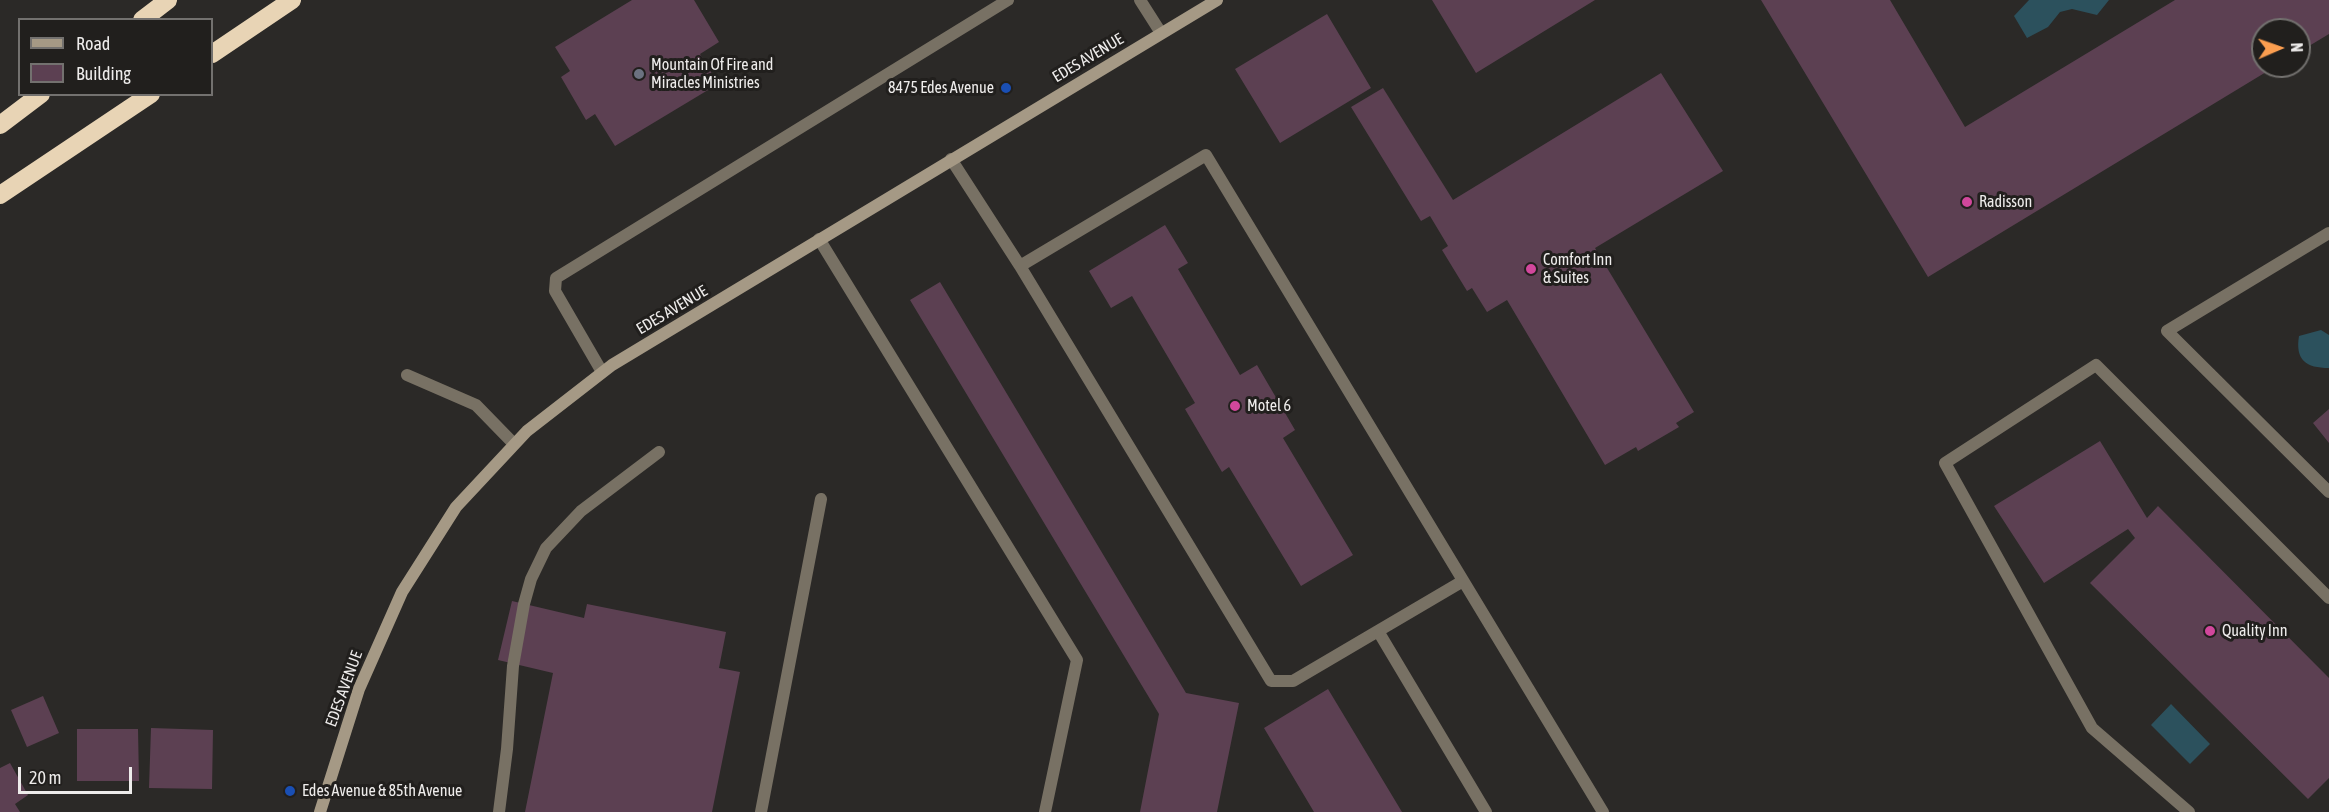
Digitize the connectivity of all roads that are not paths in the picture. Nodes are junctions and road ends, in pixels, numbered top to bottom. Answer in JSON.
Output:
{"nodes":[{"id":1,"x":168,"y":0,"type":"edge"},
{"id":2,"x":292,"y":0,"type":"edge"},
{"id":3,"x":1008,"y":0,"type":"edge"},
{"id":4,"x":1140,"y":0,"type":"edge"},
{"id":5,"x":1217,"y":0,"type":"edge"},
{"id":6,"x":145,"y":18,"type":"edge"},
{"id":7,"x":1161,"y":33,"type":"junction"},
{"id":8,"x":213,"y":53,"type":"edge"},
{"id":9,"x":38,"y":96,"type":"edge"},
{"id":10,"x":148,"y":96,"type":"edge"},
{"id":11,"x":0,"y":125,"type":"edge"},
{"id":12,"x":951,"y":159,"type":"junction"},
{"id":13,"x":0,"y":195,"type":"edge"},
{"id":14,"x":2329,"y":233,"type":"edge"},
{"id":15,"x":819,"y":239,"type":"junction"},
{"id":16,"x":1020,"y":266,"type":"junction"},
{"id":17,"x":602,"y":372,"type":"junction"},
{"id":18,"x":407,"y":375,"type":"dead end"},
{"id":19,"x":514,"y":444,"type":"junction"},
{"id":20,"x":659,"y":452,"type":"dead end"},
{"id":21,"x":2329,"y":492,"type":"edge"},
{"id":22,"x":821,"y":499,"type":"dead end"},
{"id":23,"x":1463,"y":581,"type":"junction"},
{"id":24,"x":2329,"y":598,"type":"edge"},
{"id":25,"x":1378,"y":631,"type":"junction"},
{"id":26,"x":320,"y":812,"type":"edge"},
{"id":27,"x":499,"y":812,"type":"edge"},
{"id":28,"x":761,"y":812,"type":"edge"},
{"id":29,"x":1045,"y":812,"type":"edge"},
{"id":30,"x":1486,"y":812,"type":"edge"},
{"id":31,"x":1603,"y":812,"type":"edge"},
{"id":32,"x":2189,"y":812,"type":"edge"}],
"edges":[{"from":1,"to":6,"type":"highway"},
{"from":2,"to":8,"type":"highway"},
{"from":3,"to":17,"type":"lane"},
{"from":4,"to":7,"type":"lane"},
{"from":5,"to":7,"type":"street","name":"EDES AVENUE"},
{"from":7,"to":12,"type":"street","name":"EDES AVENUE"},
{"from":9,"to":11,"type":"highway"},
{"from":10,"to":13,"type":"highway"},
{"from":12,"to":15,"type":"street","name":"EDES AVENUE"},
{"from":12,"to":16,"type":"lane"},
{"from":14,"to":21,"type":"lane"},
{"from":15,"to":17,"type":"street","name":"EDES AVENUE"},
{"from":15,"to":29,"type":"lane"},
{"from":16,"to":23,"type":"lane"},
{"from":16,"to":25,"type":"lane"},
{"from":17,"to":19,"type":"street","name":"EDES AVENUE"},
{"from":18,"to":19,"type":"lane"},
{"from":19,"to":26,"type":"street","name":"EDES AVENUE"},
{"from":20,"to":27,"type":"lane"},
{"from":22,"to":28,"type":"lane"},
{"from":23,"to":25,"type":"lane"},
{"from":23,"to":31,"type":"lane"},
{"from":24,"to":32,"type":"lane"},
{"from":25,"to":30,"type":"lane"}]}
